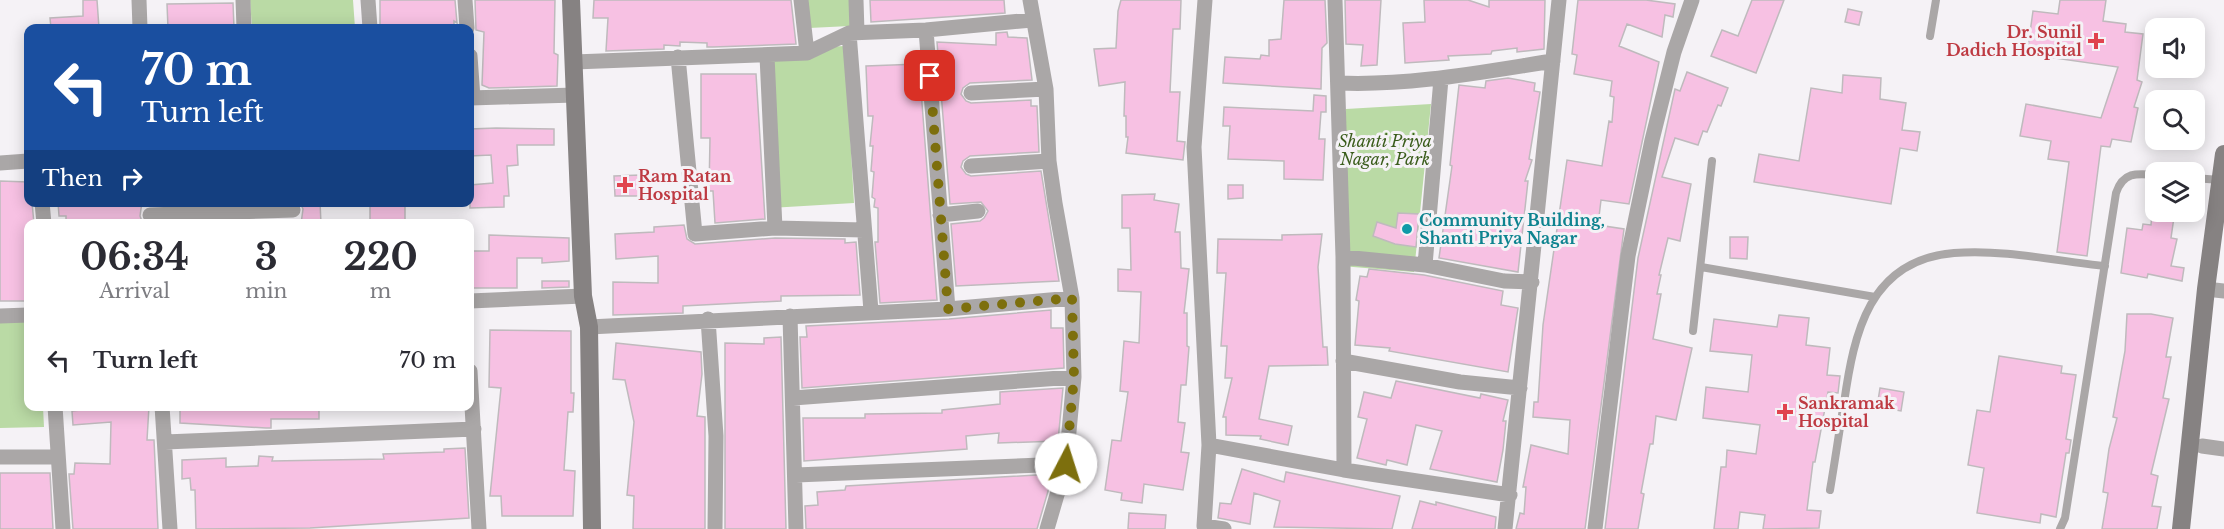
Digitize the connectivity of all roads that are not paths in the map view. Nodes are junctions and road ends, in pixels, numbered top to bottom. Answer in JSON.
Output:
{"nodes":[{"id":1,"x":139,"y":0,"type":"edge"},
{"id":2,"x":243,"y":0,"type":"edge"},
{"id":3,"x":368,"y":0,"type":"edge"},
{"id":4,"x":465,"y":0,"type":"edge"},
{"id":5,"x":571,"y":0,"type":"edge"},
{"id":6,"x":801,"y":0,"type":"edge"},
{"id":7,"x":856,"y":0,"type":"edge"},
{"id":8,"x":1030,"y":0,"type":"edge"},
{"id":9,"x":1205,"y":0,"type":"edge"},
{"id":10,"x":1335,"y":0,"type":"edge"},
{"id":11,"x":1560,"y":0,"type":"edge"},
{"id":12,"x":1692,"y":0,"type":"edge"},
{"id":13,"x":1936,"y":0,"type":"edge"},
{"id":14,"x":1032,"y":20,"type":"junction"},
{"id":15,"x":140,"y":24,"type":"edge"},
{"id":16,"x":244,"y":24,"type":"edge"},
{"id":17,"x":370,"y":24,"type":"edge"},
{"id":18,"x":467,"y":24,"type":"edge"},
{"id":19,"x":926,"y":30,"type":"junction"},
{"id":20,"x":853,"y":32,"type":"junction"},
{"id":21,"x":1930,"y":36,"type":"dead end"},
{"id":22,"x":807,"y":53,"type":"junction"},
{"id":23,"x":767,"y":56,"type":"junction"},
{"id":24,"x":678,"y":57,"type":"junction"},
{"id":25,"x":1553,"y":61,"type":"junction"},
{"id":26,"x":574,"y":62,"type":"junction"},
{"id":27,"x":1442,"y":79,"type":"junction"},
{"id":28,"x":1338,"y":83,"type":"junction"},
{"id":29,"x":1046,"y":89,"type":"junction"},
{"id":30,"x":971,"y":93,"type":"dead end"},
{"id":31,"x":575,"y":95,"type":"junction"},
{"id":32,"x":474,"y":98,"type":"edge"},
{"id":33,"x":2224,"y":154,"type":"edge"},
{"id":34,"x":24,"y":161,"type":"edge"},
{"id":35,"x":1049,"y":161,"type":"junction"},
{"id":36,"x":1712,"y":161,"type":"dead end"},
{"id":37,"x":0,"y":163,"type":"edge"},
{"id":38,"x":971,"y":166,"type":"dead end"},
{"id":39,"x":2145,"y":174,"type":"edge"},
{"id":40,"x":2205,"y":179,"type":"edge"},
{"id":41,"x":2222,"y":180,"type":"junction"},
{"id":42,"x":978,"y":211,"type":"dead end"},
{"id":43,"x":293,"y":212,"type":"edge"},
{"id":44,"x":150,"y":214,"type":"edge"},
{"id":45,"x":940,"y":215,"type":"junction"},
{"id":46,"x":775,"y":228,"type":"junction"},
{"id":47,"x":864,"y":230,"type":"junction"},
{"id":48,"x":2224,"y":251,"type":"edge"},
{"id":49,"x":1343,"y":257,"type":"junction"},
{"id":50,"x":1425,"y":265,"type":"junction"},
{"id":51,"x":2105,"y":266,"type":"junction"},
{"id":52,"x":1701,"y":267,"type":"junction"},
{"id":53,"x":1532,"y":282,"type":"junction"},
{"id":54,"x":2216,"y":290,"type":"edge"},
{"id":55,"x":583,"y":296,"type":"junction"},
{"id":56,"x":1875,"y":297,"type":"junction"},
{"id":57,"x":1072,"y":298,"type":"junction"},
{"id":58,"x":474,"y":301,"type":"edge"},
{"id":59,"x":948,"y":309,"type":"junction"},
{"id":60,"x":871,"y":311,"type":"junction"},
{"id":61,"x":24,"y":315,"type":"edge"},
{"id":62,"x":0,"y":316,"type":"edge"},
{"id":63,"x":790,"y":316,"type":"junction"},
{"id":64,"x":708,"y":319,"type":"junction"},
{"id":65,"x":589,"y":327,"type":"junction"},
{"id":66,"x":1693,"y":332,"type":"dead end"},
{"id":67,"x":1343,"y":361,"type":"junction"},
{"id":68,"x":1074,"y":377,"type":"junction"},
{"id":69,"x":1520,"y":388,"type":"junction"},
{"id":70,"x":793,"y":398,"type":"junction"},
{"id":71,"x":55,"y":411,"type":"edge"},
{"id":72,"x":162,"y":411,"type":"edge"},
{"id":73,"x":473,"y":411,"type":"edge"},
{"id":74,"x":474,"y":429,"type":"junction"},
{"id":75,"x":165,"y":442,"type":"junction"},
{"id":76,"x":1209,"y":445,"type":"junction"},
{"id":77,"x":2202,"y":446,"type":"junction"},
{"id":78,"x":2224,"y":449,"type":"edge"},
{"id":79,"x":0,"y":457,"type":"edge"},
{"id":80,"x":57,"y":457,"type":"junction"},
{"id":81,"x":1066,"y":464,"type":"junction"},
{"id":82,"x":1344,"y":470,"type":"junction"},
{"id":83,"x":796,"y":475,"type":"junction"},
{"id":84,"x":1830,"y":490,"type":"dead end"},
{"id":85,"x":1510,"y":495,"type":"junction"},
{"id":86,"x":1203,"y":528,"type":"edge"},
{"id":87,"x":63,"y":529,"type":"edge"},
{"id":88,"x":170,"y":529,"type":"edge"},
{"id":89,"x":479,"y":529,"type":"edge"},
{"id":90,"x":592,"y":529,"type":"edge"},
{"id":91,"x":715,"y":529,"type":"edge"},
{"id":92,"x":796,"y":529,"type":"edge"},
{"id":93,"x":1047,"y":529,"type":"edge"},
{"id":94,"x":1224,"y":529,"type":"edge"},
{"id":95,"x":1505,"y":529,"type":"edge"},
{"id":96,"x":1595,"y":529,"type":"edge"},
{"id":97,"x":2060,"y":529,"type":"edge"},
{"id":98,"x":2181,"y":529,"type":"edge"},
{"id":99,"x":2193,"y":529,"type":"edge"}],
"edges":[{"from":1,"to":15,"type":"street"},
{"from":2,"to":16,"type":"street"},
{"from":3,"to":17,"type":"street"},
{"from":4,"to":18,"type":"street"},
{"from":5,"to":26,"type":"street"},
{"from":6,"to":22,"type":"street"},
{"from":7,"to":20,"type":"street"},
{"from":8,"to":14,"type":"street"},
{"from":9,"to":76,"type":"street"},
{"from":10,"to":28,"type":"street"},
{"from":11,"to":25,"type":"street"},
{"from":12,"to":96,"type":"street"},
{"from":13,"to":21,"type":"lane"},
{"from":14,"to":19,"type":"street"},
{"from":14,"to":29,"type":"street"},
{"from":19,"to":20,"type":"street"},
{"from":19,"to":45,"type":"street"},
{"from":20,"to":22,"type":"street"},
{"from":20,"to":47,"type":"street"},
{"from":22,"to":23,"type":"street"},
{"from":23,"to":24,"type":"street"},
{"from":23,"to":46,"type":"street"},
{"from":24,"to":26,"type":"street"},
{"from":24,"to":46,"type":"street"},
{"from":25,"to":27,"type":"street"},
{"from":25,"to":53,"type":"street"},
{"from":26,"to":31,"type":"street"},
{"from":27,"to":28,"type":"street"},
{"from":27,"to":50,"type":"street"},
{"from":28,"to":49,"type":"street"},
{"from":29,"to":30,"type":"street"},
{"from":29,"to":35,"type":"street"},
{"from":31,"to":32,"type":"street"},
{"from":31,"to":55,"type":"street"},
{"from":33,"to":41,"type":"street"},
{"from":34,"to":37,"type":"street"},
{"from":35,"to":38,"type":"street"},
{"from":35,"to":57,"type":"street"},
{"from":36,"to":52,"type":"lane"},
{"from":39,"to":51,"type":"lane"},
{"from":40,"to":41,"type":"lane"},
{"from":41,"to":54,"type":"street"},
{"from":42,"to":45,"type":"street"},
{"from":43,"to":44,"type":"street"},
{"from":45,"to":59,"type":"street"},
{"from":46,"to":47,"type":"street"},
{"from":47,"to":60,"type":"street"},
{"from":48,"to":54,"type":"street"},
{"from":49,"to":50,"type":"street"},
{"from":49,"to":67,"type":"street"},
{"from":50,"to":53,"type":"street"},
{"from":51,"to":56,"type":"lane"},
{"from":51,"to":97,"type":"lane"},
{"from":52,"to":56,"type":"lane"},
{"from":52,"to":66,"type":"lane"},
{"from":53,"to":69,"type":"street"},
{"from":54,"to":77,"type":"street"},
{"from":54,"to":98,"type":"street"},
{"from":55,"to":58,"type":"street"},
{"from":55,"to":65,"type":"street"},
{"from":56,"to":84,"type":"lane"},
{"from":57,"to":59,"type":"street"},
{"from":57,"to":68,"type":"street"},
{"from":59,"to":60,"type":"street"},
{"from":60,"to":63,"type":"street"},
{"from":61,"to":62,"type":"street"},
{"from":63,"to":64,"type":"street"},
{"from":63,"to":70,"type":"street"},
{"from":64,"to":65,"type":"street"},
{"from":64,"to":91,"type":"street"},
{"from":65,"to":90,"type":"street"},
{"from":67,"to":69,"type":"street"},
{"from":67,"to":82,"type":"street"},
{"from":68,"to":70,"type":"street"},
{"from":68,"to":81,"type":"street"},
{"from":69,"to":85,"type":"street"},
{"from":70,"to":83,"type":"street"},
{"from":71,"to":80,"type":"street"},
{"from":72,"to":75,"type":"street"},
{"from":73,"to":74,"type":"street"},
{"from":74,"to":75,"type":"street"},
{"from":74,"to":89,"type":"street"},
{"from":75,"to":88,"type":"street"},
{"from":76,"to":82,"type":"street"},
{"from":76,"to":86,"type":"street"},
{"from":77,"to":78,"type":"street"},
{"from":77,"to":99,"type":"street"},
{"from":79,"to":80,"type":"street"},
{"from":80,"to":87,"type":"street"},
{"from":81,"to":83,"type":"street"},
{"from":81,"to":93,"type":"street"},
{"from":82,"to":85,"type":"street"},
{"from":83,"to":92,"type":"street"},
{"from":85,"to":95,"type":"street"},
{"from":86,"to":94,"type":"street"}]}
